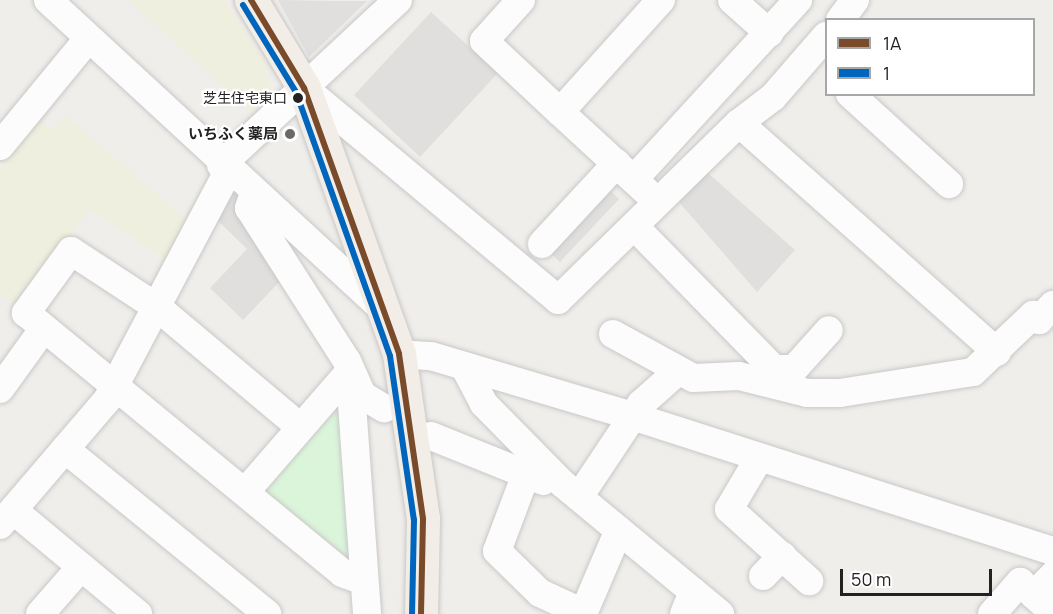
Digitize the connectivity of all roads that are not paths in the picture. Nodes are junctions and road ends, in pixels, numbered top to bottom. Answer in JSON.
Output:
{"nodes":[{"id":1,"x":48,"y":0,"type":"edge"},
{"id":2,"x":251,"y":0,"type":"edge"},
{"id":3,"x":398,"y":0,"type":"edge"},
{"id":4,"x":521,"y":0,"type":"edge"},
{"id":5,"x":661,"y":0,"type":"edge"},
{"id":6,"x":732,"y":0,"type":"edge"},
{"id":7,"x":798,"y":0,"type":"edge"},
{"id":8,"x":855,"y":0,"type":"edge"},
{"id":9,"x":842,"y":18,"type":"edge"},
{"id":10,"x":769,"y":33,"type":"junction"},
{"id":11,"x":88,"y":39,"type":"junction"},
{"id":12,"x":821,"y":56,"type":"edge"},
{"id":13,"x":304,"y":88,"type":"junction"},
{"id":14,"x":852,"y":96,"type":"edge"},
{"id":15,"x":560,"y":112,"type":"junction"},
{"id":16,"x":739,"y":123,"type":"junction"},
{"id":17,"x":0,"y":146,"type":"edge"},
{"id":18,"x":225,"y":168,"type":"junction"},
{"id":19,"x":626,"y":171,"type":"junction"},
{"id":20,"x":949,"y":184,"type":"dead end"},
{"id":21,"x":253,"y":194,"type":"junction"},
{"id":22,"x":659,"y":204,"type":"junction"},
{"id":23,"x":635,"y":227,"type":"junction"},
{"id":24,"x":542,"y":244,"type":"dead end"},
{"id":25,"x":158,"y":308,"type":"junction"},
{"id":26,"x":388,"y":314,"type":"junction"},
{"id":27,"x":1048,"y":320,"type":"edge"},
{"id":28,"x":44,"y":328,"type":"junction"},
{"id":29,"x":613,"y":334,"type":"dead end"},
{"id":30,"x":824,"y":348,"type":"dead end"},
{"id":31,"x":997,"y":352,"type":"junction"},
{"id":32,"x":399,"y":354,"type":"junction"},
{"id":33,"x":464,"y":366,"type":"junction"},
{"id":34,"x":677,"y":372,"type":"junction"},
{"id":35,"x":4,"y":373,"type":"edge"},
{"id":36,"x":117,"y":384,"type":"junction"},
{"id":37,"x":365,"y":392,"type":"junction"},
{"id":38,"x":632,"y":416,"type":"junction"},
{"id":39,"x":300,"y":427,"type":"junction"},
{"id":40,"x":431,"y":436,"type":"dead end"},
{"id":41,"x":65,"y":449,"type":"junction"},
{"id":42,"x":758,"y":460,"type":"junction"},
{"id":43,"x":526,"y":474,"type":"junction"},
{"id":44,"x":571,"y":490,"type":"junction"},
{"id":45,"x":246,"y":491,"type":"junction"},
{"id":46,"x":6,"y":517,"type":"edge"},
{"id":47,"x":619,"y":530,"type":"junction"},
{"id":48,"x":1053,"y":551,"type":"edge"},
{"id":49,"x":81,"y":567,"type":"junction"},
{"id":50,"x":364,"y":581,"type":"junction"},
{"id":51,"x":809,"y":581,"type":"dead end"},
{"id":52,"x":1047,"y":594,"type":"edge"},
{"id":53,"x":688,"y":603,"type":"edge"},
{"id":54,"x":40,"y":614,"type":"edge"},
{"id":55,"x":138,"y":614,"type":"edge"},
{"id":56,"x":267,"y":614,"type":"edge"},
{"id":57,"x":367,"y":614,"type":"edge"},
{"id":58,"x":421,"y":614,"type":"edge"},
{"id":59,"x":583,"y":614,"type":"edge"},
{"id":60,"x":720,"y":614,"type":"edge"},
{"id":61,"x":992,"y":614,"type":"edge"}],
"edges":[{"from":1,"to":11,"type":"street"},
{"from":2,"to":13,"type":"main road"},
{"from":3,"to":13,"type":"street"},
{"from":4,"to":15,"type":"street"},
{"from":5,"to":15,"type":"street"},
{"from":6,"to":10,"type":"street"},
{"from":7,"to":10,"type":"street"},
{"from":8,"to":9,"type":"street"},
{"from":10,"to":19,"type":"street"},
{"from":11,"to":17,"type":"street"},
{"from":11,"to":18,"type":"street"},
{"from":12,"to":16,"type":"street"},
{"from":13,"to":18,"type":"street"},
{"from":13,"to":23,"type":"street"},
{"from":13,"to":26,"type":"main road"},
{"from":14,"to":20,"type":"street"},
{"from":15,"to":19,"type":"street"},
{"from":16,"to":22,"type":"street"},
{"from":16,"to":31,"type":"street"},
{"from":18,"to":21,"type":"street"},
{"from":18,"to":25,"type":"street"},
{"from":19,"to":22,"type":"street"},
{"from":19,"to":24,"type":"street"},
{"from":21,"to":26,"type":"street"},
{"from":21,"to":37,"type":"street"},
{"from":22,"to":23,"type":"street"},
{"from":23,"to":30,"type":"street"},
{"from":25,"to":28,"type":"street"},
{"from":25,"to":36,"type":"street"},
{"from":25,"to":39,"type":"street"},
{"from":26,"to":32,"type":"main road"},
{"from":27,"to":31,"type":"street"},
{"from":28,"to":35,"type":"street"},
{"from":28,"to":36,"type":"street"},
{"from":29,"to":34,"type":"street"},
{"from":31,"to":34,"type":"street"},
{"from":32,"to":33,"type":"street"},
{"from":32,"to":58,"type":"main road"},
{"from":33,"to":38,"type":"street"},
{"from":33,"to":44,"type":"street"},
{"from":34,"to":38,"type":"street"},
{"from":36,"to":41,"type":"street"},
{"from":36,"to":45,"type":"street"},
{"from":37,"to":39,"type":"street"},
{"from":37,"to":50,"type":"street"},
{"from":38,"to":42,"type":"street"},
{"from":38,"to":44,"type":"street"},
{"from":39,"to":45,"type":"street"},
{"from":40,"to":43,"type":"street"},
{"from":41,"to":46,"type":"street"},
{"from":41,"to":56,"type":"street"},
{"from":42,"to":48,"type":"street"},
{"from":42,"to":51,"type":"street"},
{"from":43,"to":44,"type":"street"},
{"from":43,"to":59,"type":"street"},
{"from":44,"to":47,"type":"street"},
{"from":45,"to":50,"type":"street"},
{"from":46,"to":49,"type":"street"},
{"from":47,"to":53,"type":"street"},
{"from":47,"to":59,"type":"street"},
{"from":49,"to":54,"type":"street"},
{"from":49,"to":55,"type":"street"},
{"from":50,"to":57,"type":"street"},
{"from":52,"to":61,"type":"street"},
{"from":53,"to":60,"type":"street"}]}
